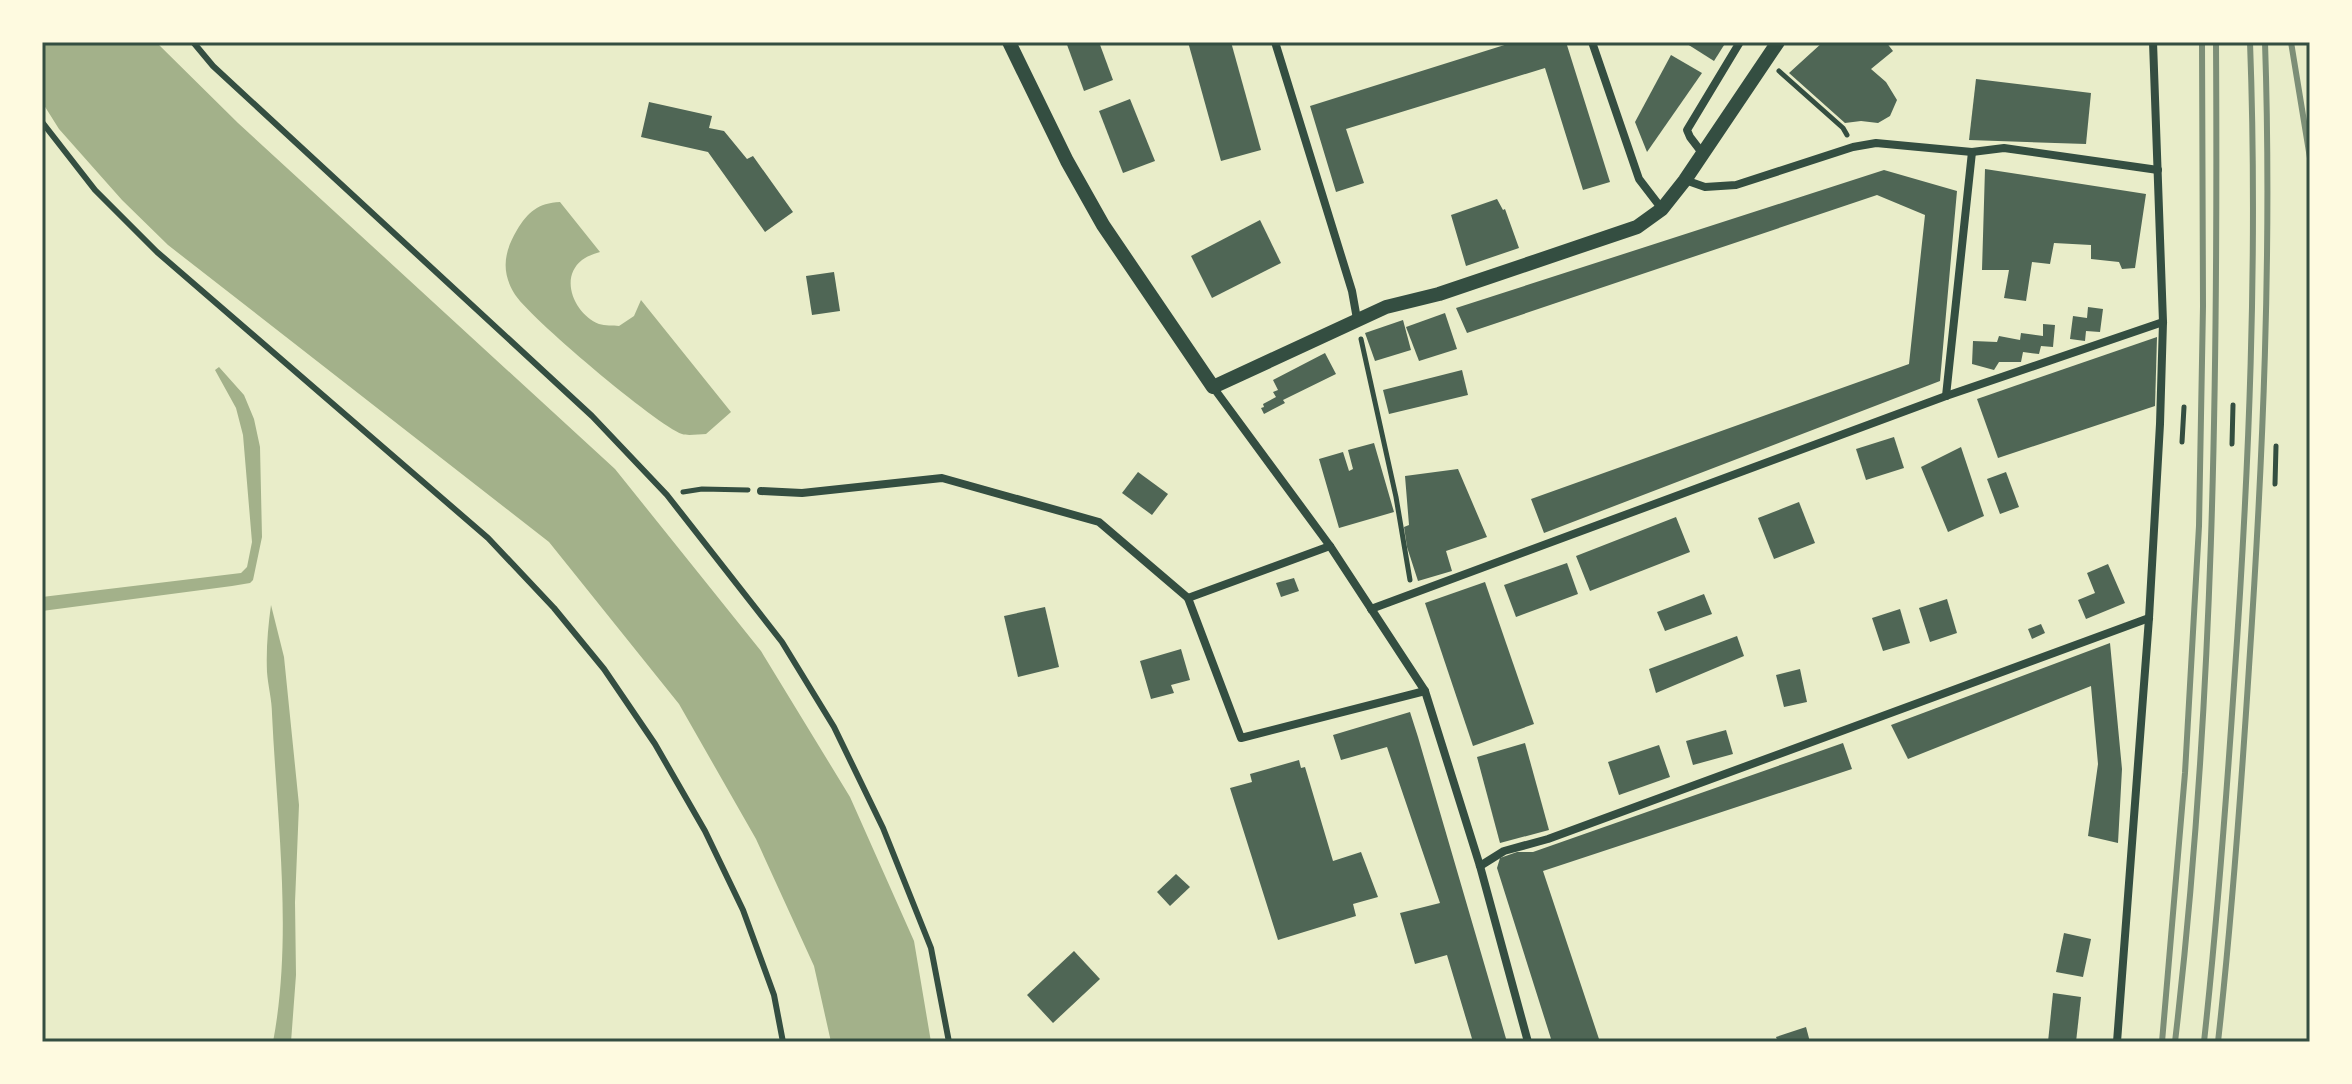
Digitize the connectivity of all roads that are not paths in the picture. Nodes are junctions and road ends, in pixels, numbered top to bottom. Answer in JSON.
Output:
{"nodes":[{"id":1,"x":193,"y":42,"type":"edge"},
{"id":2,"x":1009,"y":42,"type":"edge"},
{"id":3,"x":1275,"y":42,"type":"edge"},
{"id":4,"x":1592,"y":42,"type":"edge"},
{"id":5,"x":1740,"y":42,"type":"edge"},
{"id":6,"x":1778,"y":42,"type":"edge"},
{"id":7,"x":2153,"y":42,"type":"edge"},
{"id":8,"x":42,"y":122,"type":"edge"},
{"id":9,"x":1972,"y":152,"type":"junction"},
{"id":10,"x":1703,"y":154,"type":"junction"},
{"id":11,"x":2158,"y":170,"type":"junction"},
{"id":12,"x":1685,"y":180,"type":"junction"},
{"id":13,"x":1662,"y":209,"type":"junction"},
{"id":14,"x":1357,"y":319,"type":"junction"},
{"id":15,"x":2163,"y":322,"type":"junction"},
{"id":16,"x":1213,"y":387,"type":"junction"},
{"id":17,"x":1946,"y":396,"type":"junction"},
{"id":18,"x":761,"y":491,"type":"road end"},
{"id":19,"x":1330,"y":546,"type":"junction"},
{"id":20,"x":1188,"y":598,"type":"junction"},
{"id":21,"x":1371,"y":609,"type":"junction"},
{"id":22,"x":2149,"y":618,"type":"junction"},
{"id":23,"x":1425,"y":691,"type":"junction"},
{"id":24,"x":1480,"y":866,"type":"junction"},
{"id":25,"x":783,"y":1042,"type":"edge"},
{"id":26,"x":949,"y":1042,"type":"edge"},
{"id":27,"x":1528,"y":1042,"type":"edge"},
{"id":28,"x":2117,"y":1042,"type":"edge"}],
"edges":[{"from":1,"to":26,"type":"lane"},
{"from":2,"to":16,"type":"street"},
{"from":3,"to":14,"type":"street"},
{"from":4,"to":13,"type":"street"},
{"from":5,"to":10,"type":"street"},
{"from":6,"to":10,"type":"street"},
{"from":7,"to":11,"type":"street"},
{"from":8,"to":25,"type":"lane"},
{"from":9,"to":11,"type":"street"},
{"from":9,"to":12,"type":"street"},
{"from":9,"to":17,"type":"street"},
{"from":10,"to":12,"type":"street"},
{"from":11,"to":15,"type":"street"},
{"from":12,"to":13,"type":"street"},
{"from":13,"to":14,"type":"street"},
{"from":14,"to":16,"type":"street"},
{"from":15,"to":17,"type":"street"},
{"from":15,"to":22,"type":"street"},
{"from":16,"to":19,"type":"street"},
{"from":17,"to":21,"type":"street"},
{"from":18,"to":20,"type":"street"},
{"from":19,"to":20,"type":"street"},
{"from":19,"to":21,"type":"street"},
{"from":20,"to":23,"type":"street"},
{"from":21,"to":23,"type":"street"},
{"from":22,"to":24,"type":"street"},
{"from":22,"to":28,"type":"street"},
{"from":23,"to":24,"type":"street"},
{"from":24,"to":27,"type":"street"}]}
